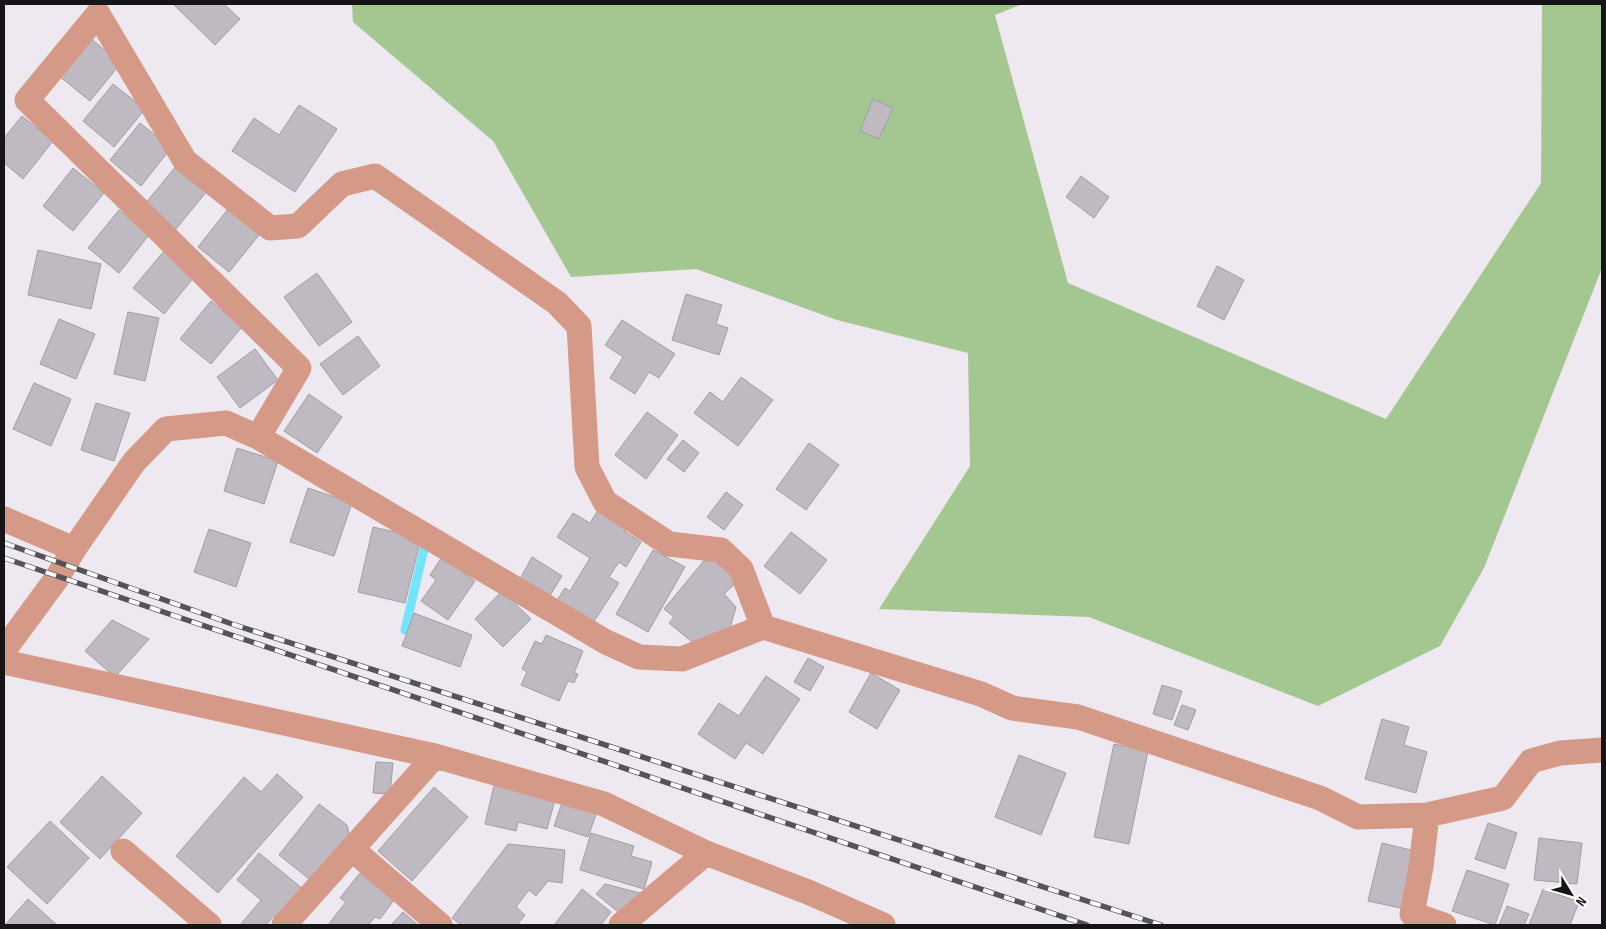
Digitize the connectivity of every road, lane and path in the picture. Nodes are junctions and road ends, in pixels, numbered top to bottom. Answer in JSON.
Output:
{"nodes":[{"id":1,"x":258,"y":437,"type":"junction"},
{"id":2,"x":4,"y":519,"type":"edge"},
{"id":3,"x":74,"y":549,"type":"junction"},
{"id":4,"x":763,"y":627,"type":"junction"},
{"id":5,"x":4,"y":650,"type":"edge"},
{"id":6,"x":4,"y":662,"type":"edge"},
{"id":7,"x":1602,"y":750,"type":"edge"},
{"id":8,"x":435,"y":756,"type":"junction"},
{"id":9,"x":1427,"y":815,"type":"junction"},
{"id":10,"x":352,"y":849,"type":"junction"},
{"id":11,"x":123,"y":851,"type":"dead end"},
{"id":12,"x":706,"y":853,"type":"junction"},
{"id":13,"x":209,"y":925,"type":"edge"},
{"id":14,"x":284,"y":925,"type":"edge"},
{"id":15,"x":440,"y":925,"type":"edge"},
{"id":16,"x":621,"y":925,"type":"edge"},
{"id":17,"x":883,"y":925,"type":"edge"},
{"id":18,"x":1444,"y":925,"type":"edge"}],
"edges":[{"from":1,"to":3,"type":"street"},
{"from":1,"to":4,"type":"street"},
{"from":1,"to":4,"type":"street"},
{"from":2,"to":3,"type":"street"},
{"from":3,"to":5,"type":"street"},
{"from":4,"to":9,"type":"street"},
{"from":6,"to":8,"type":"street"},
{"from":7,"to":9,"type":"street"},
{"from":8,"to":10,"type":"street"},
{"from":8,"to":12,"type":"street"},
{"from":9,"to":18,"type":"street"},
{"from":10,"to":14,"type":"street"},
{"from":10,"to":15,"type":"street"},
{"from":11,"to":13,"type":"street"},
{"from":12,"to":16,"type":"street"},
{"from":12,"to":17,"type":"street"}]}
